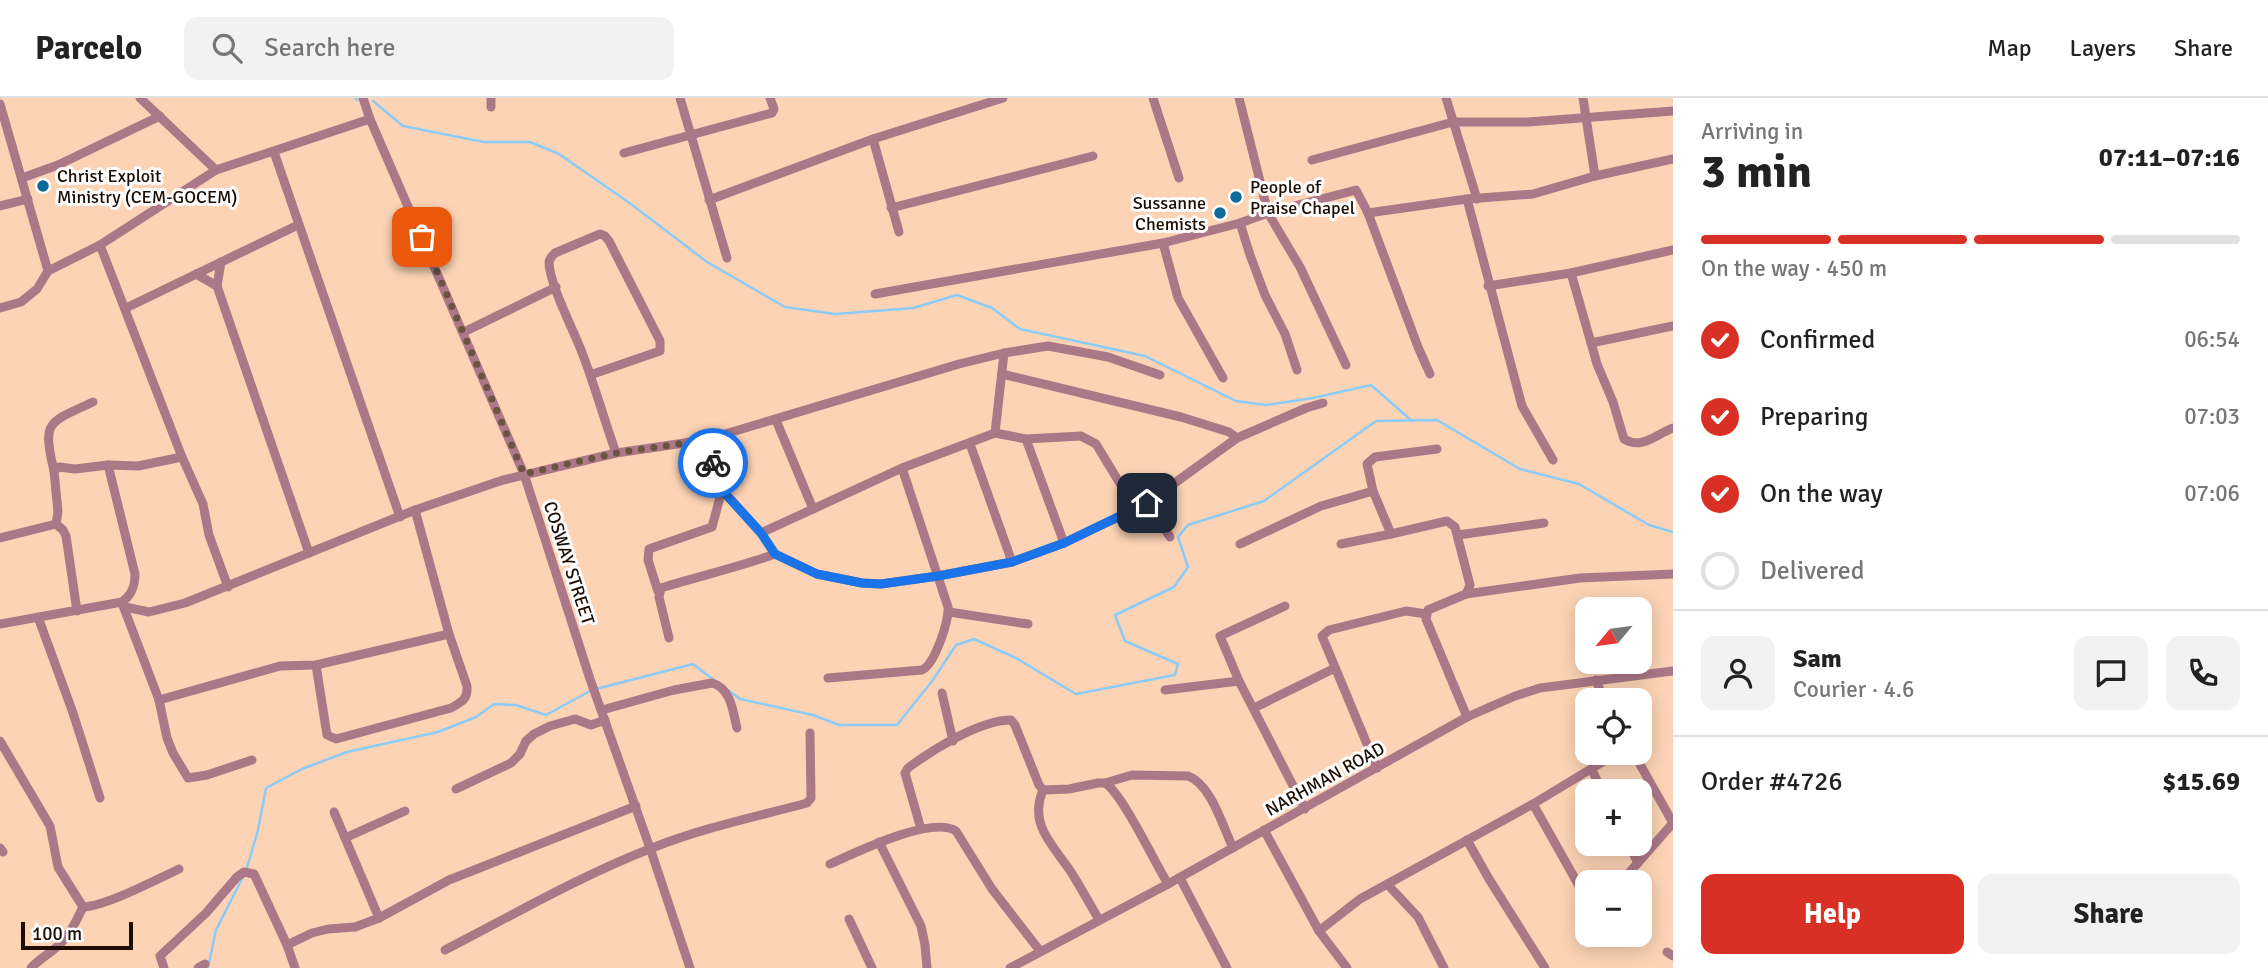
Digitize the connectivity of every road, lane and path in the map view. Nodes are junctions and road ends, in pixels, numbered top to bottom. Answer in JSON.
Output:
{"nodes":[{"id":1,"x":140,"y":98,"type":"edge"},
{"id":2,"x":363,"y":98,"type":"edge"},
{"id":3,"x":680,"y":98,"type":"edge"},
{"id":4,"x":770,"y":98,"type":"edge"},
{"id":5,"x":1003,"y":98,"type":"edge"},
{"id":6,"x":1153,"y":98,"type":"edge"},
{"id":7,"x":1239,"y":98,"type":"edge"},
{"id":8,"x":1446,"y":98,"type":"edge"},
{"id":9,"x":1583,"y":98,"type":"edge"},
{"id":10,"x":0,"y":104,"type":"edge"},
{"id":11,"x":1673,"y":111,"type":"edge"},
{"id":12,"x":160,"y":116,"type":"junction"},
{"id":13,"x":1587,"y":118,"type":"junction"},
{"id":14,"x":370,"y":119,"type":"junction"},
{"id":15,"x":1453,"y":122,"type":"junction"},
{"id":16,"x":3,"y":124,"type":"edge"},
{"id":17,"x":691,"y":136,"type":"junction"},
{"id":18,"x":873,"y":139,"type":"junction"},
{"id":19,"x":274,"y":152,"type":"junction"},
{"id":20,"x":624,"y":153,"type":"dead end"},
{"id":21,"x":1093,"y":156,"type":"dead end"},
{"id":22,"x":1673,"y":159,"type":"edge"},
{"id":23,"x":1312,"y":160,"type":"dead end"},
{"id":24,"x":216,"y":170,"type":"junction"},
{"id":25,"x":1595,"y":176,"type":"junction"},
{"id":26,"x":22,"y":178,"type":"junction"},
{"id":27,"x":1179,"y":178,"type":"dead end"},
{"id":28,"x":28,"y":199,"type":"junction"},
{"id":29,"x":1466,"y":199,"type":"junction"},
{"id":30,"x":1477,"y":199,"type":"junction"},
{"id":31,"x":709,"y":200,"type":"junction"},
{"id":32,"x":0,"y":206,"type":"edge"},
{"id":33,"x":891,"y":208,"type":"junction"},
{"id":34,"x":1268,"y":213,"type":"junction"},
{"id":35,"x":1368,"y":213,"type":"junction"},
{"id":36,"x":1240,"y":223,"type":"junction"},
{"id":37,"x":298,"y":225,"type":"junction"},
{"id":38,"x":899,"y":232,"type":"dead end"},
{"id":39,"x":1163,"y":243,"type":"junction"},
{"id":40,"x":100,"y":245,"type":"junction"},
{"id":41,"x":1673,"y":250,"type":"edge"},
{"id":42,"x":727,"y":258,"type":"dead end"},
{"id":43,"x":221,"y":262,"type":"junction"},
{"id":44,"x":48,"y":271,"type":"junction"},
{"id":45,"x":1572,"y":273,"type":"junction"},
{"id":46,"x":196,"y":274,"type":"junction"},
{"id":47,"x":217,"y":286,"type":"junction"},
{"id":48,"x":1488,"y":286,"type":"junction"},
{"id":49,"x":556,"y":287,"type":"junction"},
{"id":50,"x":875,"y":294,"type":"dead end"},
{"id":51,"x":0,"y":308,"type":"edge"},
{"id":52,"x":126,"y":308,"type":"junction"},
{"id":53,"x":1673,"y":326,"type":"edge"},
{"id":54,"x":464,"y":332,"type":"junction"},
{"id":55,"x":1591,"y":343,"type":"junction"},
{"id":56,"x":1004,"y":353,"type":"junction"},
{"id":57,"x":1346,"y":365,"type":"dead end"},
{"id":58,"x":1297,"y":370,"type":"dead end"},
{"id":59,"x":1430,"y":373,"type":"dead end"},
{"id":60,"x":1002,"y":374,"type":"junction"},
{"id":61,"x":590,"y":375,"type":"junction"},
{"id":62,"x":1160,"y":375,"type":"dead end"},
{"id":63,"x":1223,"y":378,"type":"dead end"},
{"id":64,"x":93,"y":402,"type":"dead end"},
{"id":65,"x":1323,"y":403,"type":"dead end"},
{"id":66,"x":776,"y":420,"type":"junction"},
{"id":67,"x":1673,"y":428,"type":"edge"},
{"id":68,"x":995,"y":433,"type":"junction"},
{"id":69,"x":1237,"y":438,"type":"junction"},
{"id":70,"x":1026,"y":439,"type":"junction"},
{"id":71,"x":705,"y":440,"type":"junction"},
{"id":72,"x":970,"y":443,"type":"junction"},
{"id":73,"x":1437,"y":449,"type":"dead end"},
{"id":74,"x":616,"y":453,"type":"junction"},
{"id":75,"x":182,"y":457,"type":"junction"},
{"id":76,"x":1553,"y":460,"type":"dead end"},
{"id":77,"x":108,"y":465,"type":"junction"},
{"id":78,"x":902,"y":468,"type":"junction"},
{"id":79,"x":54,"y":471,"type":"junction"},
{"id":80,"x":524,"y":474,"type":"junction"},
{"id":81,"x":722,"y":490,"type":"junction"},
{"id":82,"x":1373,"y":491,"type":"junction"},
{"id":83,"x":1147,"y":503,"type":"junction"},
{"id":84,"x":813,"y":509,"type":"junction"},
{"id":85,"x":415,"y":510,"type":"junction"},
{"id":86,"x":1136,"y":510,"type":"junction"},
{"id":87,"x":400,"y":517,"type":"junction"},
{"id":88,"x":1544,"y":523,"type":"dead end"},
{"id":89,"x":56,"y":524,"type":"junction"},
{"id":90,"x":761,"y":533,"type":"junction"},
{"id":91,"x":1391,"y":534,"type":"junction"},
{"id":92,"x":1458,"y":535,"type":"junction"},
{"id":93,"x":1170,"y":537,"type":"dead end"},
{"id":94,"x":0,"y":538,"type":"edge"},
{"id":95,"x":1064,"y":543,"type":"junction"},
{"id":96,"x":1240,"y":544,"type":"dead end"},
{"id":97,"x":1341,"y":544,"type":"dead end"},
{"id":98,"x":309,"y":553,"type":"junction"},
{"id":99,"x":775,"y":554,"type":"junction"},
{"id":100,"x":1012,"y":562,"type":"junction"},
{"id":101,"x":1673,"y":575,"type":"edge"},
{"id":102,"x":938,"y":576,"type":"junction"},
{"id":103,"x":228,"y":587,"type":"junction"},
{"id":104,"x":658,"y":591,"type":"junction"},
{"id":105,"x":1466,"y":594,"type":"junction"},
{"id":106,"x":123,"y":604,"type":"junction"},
{"id":107,"x":1285,"y":606,"type":"dead end"},
{"id":108,"x":77,"y":611,"type":"junction"},
{"id":109,"x":149,"y":612,"type":"junction"},
{"id":110,"x":949,"y":612,"type":"junction"},
{"id":111,"x":1426,"y":614,"type":"junction"},
{"id":112,"x":38,"y":617,"type":"junction"},
{"id":113,"x":0,"y":624,"type":"edge"},
{"id":114,"x":1028,"y":624,"type":"dead end"},
{"id":115,"x":134,"y":629,"type":"junction"},
{"id":116,"x":449,"y":634,"type":"junction"},
{"id":117,"x":669,"y":638,"type":"dead end"},
{"id":118,"x":316,"y":665,"type":"junction"},
{"id":119,"x":1335,"y":668,"type":"junction"},
{"id":120,"x":1673,"y":671,"type":"edge"},
{"id":121,"x":828,"y":678,"type":"dead end"},
{"id":122,"x":1596,"y":680,"type":"junction"},
{"id":123,"x":1240,"y":681,"type":"junction"},
{"id":124,"x":1599,"y":688,"type":"edge"},
{"id":125,"x":1165,"y":690,"type":"dead end"},
{"id":126,"x":942,"y":694,"type":"dead end"},
{"id":127,"x":159,"y":700,"type":"junction"},
{"id":128,"x":1254,"y":708,"type":"junction"},
{"id":129,"x":603,"y":712,"type":"junction"},
{"id":130,"x":1467,"y":717,"type":"junction"},
{"id":131,"x":737,"y":728,"type":"dead end"},
{"id":132,"x":810,"y":733,"type":"dead end"},
{"id":133,"x":0,"y":741,"type":"edge"},
{"id":134,"x":953,"y":741,"type":"junction"},
{"id":135,"x":253,"y":760,"type":"dead end"},
{"id":136,"x":1600,"y":765,"type":"edge"},
{"id":137,"x":1640,"y":765,"type":"edge"},
{"id":138,"x":1377,"y":768,"type":"junction"},
{"id":139,"x":1592,"y":770,"type":"junction"},
{"id":140,"x":1596,"y":779,"type":"edge"},
{"id":141,"x":1105,"y":783,"type":"junction"},
{"id":142,"x":456,"y":789,"type":"dead end"},
{"id":143,"x":1043,"y":789,"type":"junction"},
{"id":144,"x":100,"y":798,"type":"dead end"},
{"id":145,"x":1533,"y":804,"type":"junction"},
{"id":146,"x":636,"y":806,"type":"junction"},
{"id":147,"x":1306,"y":809,"type":"junction"},
{"id":148,"x":405,"y":811,"type":"dead end"},
{"id":149,"x":334,"y":812,"type":"dead end"},
{"id":150,"x":1673,"y":823,"type":"edge"},
{"id":151,"x":921,"y":829,"type":"junction"},
{"id":152,"x":1264,"y":830,"type":"junction"},
{"id":153,"x":345,"y":838,"type":"junction"},
{"id":154,"x":1468,"y":840,"type":"junction"},
{"id":155,"x":879,"y":842,"type":"junction"},
{"id":156,"x":650,"y":848,"type":"junction"},
{"id":157,"x":1233,"y":848,"type":"junction"},
{"id":158,"x":1634,"y":856,"type":"edge"},
{"id":159,"x":1638,"y":863,"type":"junction"},
{"id":160,"x":830,"y":864,"type":"dead end"},
{"id":161,"x":179,"y":869,"type":"dead end"},
{"id":162,"x":1632,"y":870,"type":"edge"},
{"id":163,"x":1180,"y":877,"type":"junction"},
{"id":164,"x":1575,"y":879,"type":"edge"},
{"id":165,"x":1168,"y":884,"type":"junction"},
{"id":166,"x":1388,"y":885,"type":"junction"},
{"id":167,"x":83,"y":907,"type":"junction"},
{"id":168,"x":379,"y":918,"type":"junction"},
{"id":169,"x":849,"y":919,"type":"dead end"},
{"id":170,"x":1099,"y":920,"type":"junction"},
{"id":171,"x":1319,"y":931,"type":"junction"},
{"id":172,"x":286,"y":946,"type":"junction"},
{"id":173,"x":445,"y":950,"type":"dead end"},
{"id":174,"x":1040,"y":951,"type":"junction"},
{"id":175,"x":31,"y":968,"type":"edge"},
{"id":176,"x":164,"y":968,"type":"edge"},
{"id":177,"x":295,"y":968,"type":"edge"},
{"id":178,"x":690,"y":968,"type":"edge"},
{"id":179,"x":872,"y":968,"type":"edge"},
{"id":180,"x":927,"y":968,"type":"edge"},
{"id":181,"x":1010,"y":968,"type":"edge"},
{"id":182,"x":1227,"y":968,"type":"edge"},
{"id":183,"x":1347,"y":968,"type":"edge"},
{"id":184,"x":1444,"y":968,"type":"edge"},
{"id":185,"x":1545,"y":968,"type":"edge"}],
"edges":[{"from":1,"to":12,"type":"street"},
{"from":2,"to":14,"type":"street","name":"COSWAY STREET"},
{"from":3,"to":17,"type":"street"},
{"from":4,"to":17,"type":"street"},
{"from":5,"to":18,"type":"street"},
{"from":6,"to":27,"type":"street"},
{"from":7,"to":34,"type":"street"},
{"from":8,"to":15,"type":"street"},
{"from":9,"to":13,"type":"street"},
{"from":10,"to":16,"type":"street"},
{"from":11,"to":13,"type":"street"},
{"from":12,"to":24,"type":"street"},
{"from":12,"to":26,"type":"street"},
{"from":13,"to":15,"type":"street"},
{"from":13,"to":25,"type":"street"},
{"from":14,"to":19,"type":"street"},
{"from":14,"to":54,"type":"street","name":"COSWAY STREET"},
{"from":15,"to":23,"type":"street"},
{"from":15,"to":30,"type":"street"},
{"from":16,"to":26,"type":"street"},
{"from":17,"to":20,"type":"street"},
{"from":17,"to":31,"type":"street"},
{"from":18,"to":31,"type":"street"},
{"from":18,"to":33,"type":"street"},
{"from":19,"to":24,"type":"street"},
{"from":19,"to":37,"type":"street"},
{"from":21,"to":33,"type":"street"},
{"from":22,"to":25,"type":"street"},
{"from":24,"to":40,"type":"street"},
{"from":25,"to":30,"type":"street"},
{"from":26,"to":28,"type":"street"},
{"from":28,"to":32,"type":"street"},
{"from":28,"to":44,"type":"street"},
{"from":29,"to":30,"type":"street"},
{"from":29,"to":35,"type":"street"},
{"from":29,"to":48,"type":"street"},
{"from":31,"to":42,"type":"street"},
{"from":33,"to":38,"type":"street"},
{"from":34,"to":35,"type":"street"},
{"from":34,"to":36,"type":"street"},
{"from":34,"to":57,"type":"street"},
{"from":35,"to":59,"type":"street"},
{"from":36,"to":39,"type":"street"},
{"from":36,"to":58,"type":"street"},
{"from":37,"to":43,"type":"street"},
{"from":37,"to":87,"type":"street"},
{"from":39,"to":50,"type":"street"},
{"from":39,"to":63,"type":"street"},
{"from":40,"to":44,"type":"street"},
{"from":40,"to":52,"type":"street"},
{"from":41,"to":45,"type":"street"},
{"from":43,"to":46,"type":"street"},
{"from":43,"to":47,"type":"street"},
{"from":44,"to":51,"type":"street"},
{"from":45,"to":48,"type":"street"},
{"from":45,"to":55,"type":"street"},
{"from":46,"to":47,"type":"street"},
{"from":46,"to":52,"type":"street"},
{"from":47,"to":98,"type":"street"},
{"from":48,"to":76,"type":"street"},
{"from":49,"to":54,"type":"street"},
{"from":49,"to":61,"type":"street"},
{"from":49,"to":61,"type":"street"},
{"from":52,"to":75,"type":"street"},
{"from":53,"to":55,"type":"street"},
{"from":54,"to":80,"type":"street","name":"COSWAY STREET"},
{"from":55,"to":67,"type":"street"},
{"from":56,"to":60,"type":"street"},
{"from":56,"to":62,"type":"street"},
{"from":56,"to":66,"type":"street"},
{"from":60,"to":68,"type":"street"},
{"from":60,"to":69,"type":"street"},
{"from":61,"to":74,"type":"street"},
{"from":64,"to":79,"type":"street"},
{"from":65,"to":69,"type":"street"},
{"from":66,"to":71,"type":"street"},
{"from":66,"to":84,"type":"street"},
{"from":68,"to":70,"type":"street"},
{"from":68,"to":72,"type":"street"},
{"from":69,"to":83,"type":"street"},
{"from":70,"to":86,"type":"street"},
{"from":70,"to":95,"type":"street"},
{"from":71,"to":74,"type":"street"},
{"from":71,"to":81,"type":"street"},
{"from":72,"to":78,"type":"street"},
{"from":72,"to":100,"type":"street"},
{"from":73,"to":82,"type":"street"},
{"from":74,"to":80,"type":"street"},
{"from":75,"to":77,"type":"street"},
{"from":75,"to":103,"type":"street"},
{"from":77,"to":79,"type":"street"},
{"from":77,"to":106,"type":"street"},
{"from":78,"to":84,"type":"street"},
{"from":78,"to":102,"type":"street"},
{"from":79,"to":89,"type":"street"},
{"from":80,"to":85,"type":"street"},
{"from":80,"to":129,"type":"street","name":"COSWAY STREET"},
{"from":81,"to":90,"type":"street"},
{"from":81,"to":104,"type":"street"},
{"from":82,"to":91,"type":"street"},
{"from":82,"to":96,"type":"street"},
{"from":83,"to":86,"type":"street"},
{"from":83,"to":93,"type":"street"},
{"from":84,"to":90,"type":"street"},
{"from":85,"to":87,"type":"street"},
{"from":85,"to":116,"type":"street"},
{"from":86,"to":95,"type":"street"},
{"from":87,"to":98,"type":"street"},
{"from":88,"to":92,"type":"street"},
{"from":89,"to":94,"type":"street"},
{"from":89,"to":108,"type":"street"},
{"from":90,"to":99,"type":"street"},
{"from":91,"to":92,"type":"street"},
{"from":91,"to":97,"type":"street"},
{"from":92,"to":105,"type":"street"},
{"from":95,"to":100,"type":"street"},
{"from":98,"to":103,"type":"street"},
{"from":99,"to":102,"type":"street"},
{"from":99,"to":104,"type":"street"},
{"from":100,"to":102,"type":"street"},
{"from":101,"to":105,"type":"street"},
{"from":102,"to":110,"type":"street"},
{"from":103,"to":109,"type":"street"},
{"from":104,"to":117,"type":"street"},
{"from":105,"to":111,"type":"street"},
{"from":106,"to":108,"type":"street"},
{"from":106,"to":109,"type":"street"},
{"from":106,"to":115,"type":"street"},
{"from":107,"to":123,"type":"street"},
{"from":108,"to":112,"type":"street"},
{"from":109,"to":115,"type":"street"},
{"from":110,"to":114,"type":"street"},
{"from":110,"to":121,"type":"street"},
{"from":111,"to":119,"type":"street"},
{"from":111,"to":130,"type":"street"},
{"from":112,"to":113,"type":"street"},
{"from":112,"to":144,"type":"street"},
{"from":115,"to":127,"type":"street"},
{"from":116,"to":118,"type":"street"},
{"from":116,"to":118,"type":"street"},
{"from":118,"to":127,"type":"street"},
{"from":119,"to":128,"type":"street"},
{"from":119,"to":138,"type":"street"},
{"from":120,"to":122,"type":"street","name":"NARHMAN ROAD"},
{"from":122,"to":124,"type":"street"},
{"from":122,"to":130,"type":"street","name":"NARHMAN ROAD"},
{"from":123,"to":125,"type":"street"},
{"from":123,"to":128,"type":"street"},
{"from":126,"to":134,"type":"street"},
{"from":127,"to":135,"type":"street"},
{"from":128,"to":147,"type":"street"},
{"from":129,"to":131,"type":"street"},
{"from":129,"to":142,"type":"street"},
{"from":129,"to":146,"type":"street","name":"COSWAY STREET"},
{"from":130,"to":138,"type":"street","name":"NARHMAN ROAD"},
{"from":132,"to":156,"type":"street"},
{"from":133,"to":167,"type":"street"},
{"from":134,"to":143,"type":"street"},
{"from":134,"to":151,"type":"street"},
{"from":136,"to":139,"type":"street"},
{"from":137,"to":150,"type":"street"},
{"from":138,"to":147,"type":"street","name":"NARHMAN ROAD"},
{"from":139,"to":140,"type":"street"},
{"from":139,"to":145,"type":"street"},
{"from":141,"to":143,"type":"street"},
{"from":141,"to":157,"type":"street"},
{"from":141,"to":165,"type":"street"},
{"from":143,"to":170,"type":"street"},
{"from":145,"to":154,"type":"street"},
{"from":145,"to":164,"type":"street"},
{"from":146,"to":156,"type":"street","name":"COSWAY STREET"},
{"from":146,"to":168,"type":"street"},
{"from":147,"to":152,"type":"street","name":"NARHMAN ROAD"},
{"from":148,"to":153,"type":"street"},
{"from":149,"to":153,"type":"street"},
{"from":150,"to":159,"type":"street"},
{"from":151,"to":155,"type":"street"},
{"from":151,"to":174,"type":"street"},
{"from":152,"to":157,"type":"street","name":"NARHMAN ROAD"},
{"from":152,"to":171,"type":"street"},
{"from":153,"to":168,"type":"street"},
{"from":154,"to":166,"type":"street"},
{"from":154,"to":185,"type":"street"},
{"from":155,"to":160,"type":"street"},
{"from":155,"to":180,"type":"street"},
{"from":156,"to":173,"type":"street"},
{"from":156,"to":178,"type":"street","name":"COSWAY STREET"},
{"from":157,"to":163,"type":"street","name":"NARHMAN ROAD"},
{"from":158,"to":159,"type":"street"},
{"from":159,"to":162,"type":"street"},
{"from":161,"to":167,"type":"street"},
{"from":163,"to":165,"type":"street","name":"NARHMAN ROAD"},
{"from":163,"to":182,"type":"street"},
{"from":165,"to":170,"type":"street","name":"NARHMAN ROAD"},
{"from":166,"to":171,"type":"street"},
{"from":166,"to":184,"type":"street"},
{"from":167,"to":175,"type":"street"},
{"from":168,"to":172,"type":"street"},
{"from":169,"to":179,"type":"street"},
{"from":170,"to":174,"type":"street","name":"NARHMAN ROAD"},
{"from":171,"to":183,"type":"street"},
{"from":172,"to":176,"type":"street"},
{"from":172,"to":177,"type":"street"},
{"from":174,"to":181,"type":"street","name":"NARHMAN ROAD"}]}
